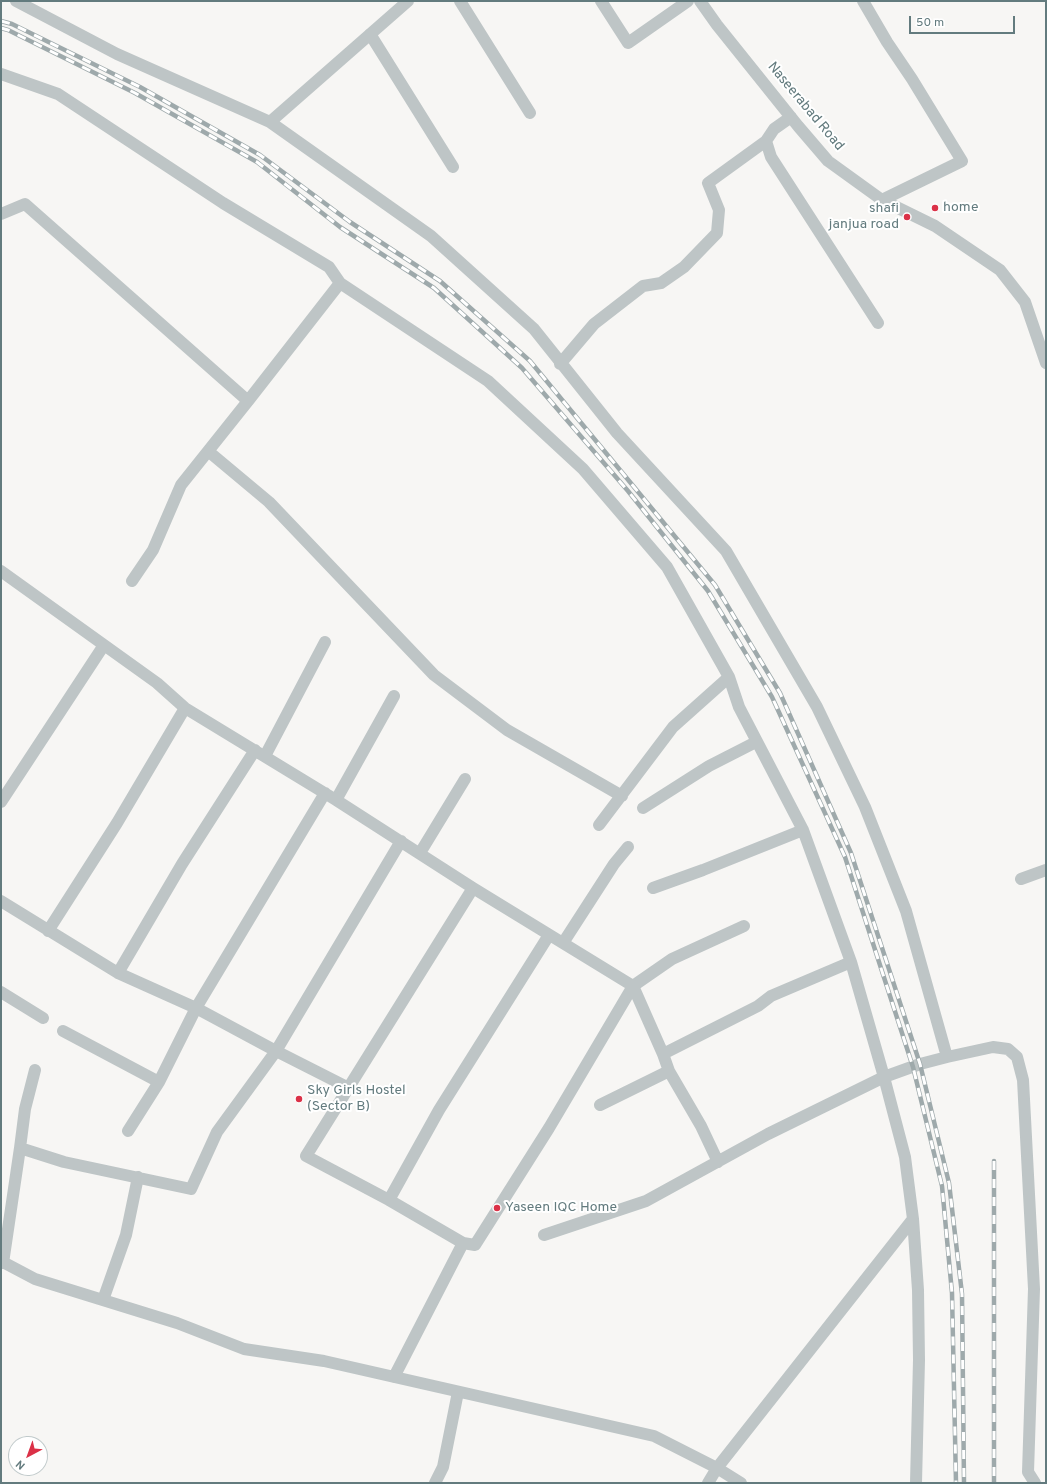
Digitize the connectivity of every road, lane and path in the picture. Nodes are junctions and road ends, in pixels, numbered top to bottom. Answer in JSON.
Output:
{"nodes":[{"id":1,"x":408,"y":1,"type":"edge"},
{"id":2,"x":460,"y":1,"type":"edge"},
{"id":3,"x":601,"y":1,"type":"edge"},
{"id":4,"x":688,"y":1,"type":"edge"},
{"id":5,"x":700,"y":1,"type":"edge"},
{"id":6,"x":863,"y":1,"type":"edge"},
{"id":7,"x":21,"y":2,"type":"edge"},
{"id":8,"x":370,"y":34,"type":"junction"},
{"id":9,"x":1,"y":74,"type":"edge"},
{"id":10,"x":530,"y":113,"type":"dead end"},
{"id":11,"x":791,"y":117,"type":"junction"},
{"id":12,"x":270,"y":122,"type":"junction"},
{"id":13,"x":766,"y":141,"type":"junction"},
{"id":14,"x":453,"y":167,"type":"dead end"},
{"id":15,"x":882,"y":200,"type":"junction"},
{"id":16,"x":1,"y":214,"type":"edge"},
{"id":17,"x":340,"y":283,"type":"junction"},
{"id":18,"x":878,"y":323,"type":"dead end"},
{"id":19,"x":1046,"y":363,"type":"edge"},
{"id":20,"x":560,"y":364,"type":"junction"},
{"id":21,"x":248,"y":401,"type":"junction"},
{"id":22,"x":208,"y":451,"type":"junction"},
{"id":23,"x":1,"y":572,"type":"edge"},
{"id":24,"x":132,"y":581,"type":"dead end"},
{"id":25,"x":325,"y":642,"type":"dead end"},
{"id":26,"x":104,"y":645,"type":"junction"},
{"id":27,"x":729,"y":677,"type":"junction"},
{"id":28,"x":394,"y":696,"type":"dead end"},
{"id":29,"x":185,"y":708,"type":"junction"},
{"id":30,"x":756,"y":742,"type":"junction"},
{"id":31,"x":260,"y":753,"type":"junction"},
{"id":32,"x":465,"y":779,"type":"dead end"},
{"id":33,"x":325,"y":793,"type":"junction"},
{"id":34,"x":622,"y":796,"type":"junction"},
{"id":35,"x":2,"y":797,"type":"edge"},
{"id":36,"x":336,"y":800,"type":"junction"},
{"id":37,"x":643,"y":808,"type":"dead end"},
{"id":38,"x":599,"y":825,"type":"dead end"},
{"id":39,"x":803,"y":830,"type":"junction"},
{"id":40,"x":401,"y":841,"type":"junction"},
{"id":41,"x":628,"y":847,"type":"dead end"},
{"id":42,"x":420,"y":853,"type":"junction"},
{"id":43,"x":1046,"y":870,"type":"edge"},
{"id":44,"x":1021,"y":878,"type":"dead end"},
{"id":45,"x":473,"y":888,"type":"junction"},
{"id":46,"x":653,"y":888,"type":"dead end"},
{"id":47,"x":1,"y":901,"type":"edge"},
{"id":48,"x":744,"y":926,"type":"dead end"},
{"id":49,"x":48,"y":931,"type":"junction"},
{"id":50,"x":549,"y":935,"type":"junction"},
{"id":51,"x":562,"y":943,"type":"junction"},
{"id":52,"x":851,"y":962,"type":"junction"},
{"id":53,"x":118,"y":973,"type":"junction"},
{"id":54,"x":633,"y":986,"type":"junction"},
{"id":55,"x":1,"y":992,"type":"edge"},
{"id":56,"x":196,"y":1008,"type":"junction"},
{"id":57,"x":43,"y":1018,"type":"dead end"},
{"id":58,"x":63,"y":1031,"type":"dead end"},
{"id":59,"x":276,"y":1051,"type":"junction"},
{"id":60,"x":663,"y":1054,"type":"junction"},
{"id":61,"x":947,"y":1057,"type":"junction"},
{"id":62,"x":35,"y":1070,"type":"dead end"},
{"id":63,"x":669,"y":1071,"type":"junction"},
{"id":64,"x":884,"y":1076,"type":"junction"},
{"id":65,"x":159,"y":1082,"type":"junction"},
{"id":66,"x":348,"y":1088,"type":"junction"},
{"id":67,"x":600,"y":1105,"type":"dead end"},
{"id":68,"x":128,"y":1131,"type":"dead end"},
{"id":69,"x":20,"y":1148,"type":"junction"},
{"id":70,"x":718,"y":1162,"type":"junction"},
{"id":71,"x":138,"y":1177,"type":"junction"},
{"id":72,"x":389,"y":1200,"type":"junction"},
{"id":73,"x":913,"y":1219,"type":"junction"},
{"id":74,"x":544,"y":1235,"type":"dead end"},
{"id":75,"x":463,"y":1243,"type":"junction"},
{"id":76,"x":2,"y":1262,"type":"edge"},
{"id":77,"x":103,"y":1300,"type":"junction"},
{"id":78,"x":394,"y":1377,"type":"junction"},
{"id":79,"x":458,"y":1392,"type":"junction"},
{"id":80,"x":717,"y":1468,"type":"junction"},
{"id":81,"x":435,"y":1483,"type":"edge"},
{"id":82,"x":708,"y":1483,"type":"edge"},
{"id":83,"x":741,"y":1483,"type":"edge"},
{"id":84,"x":916,"y":1483,"type":"edge"},
{"id":85,"x":1035,"y":1483,"type":"edge"}],
"edges":[{"from":1,"to":8,"type":"street"},
{"from":2,"to":10,"type":"street"},
{"from":3,"to":4,"type":"street"},
{"from":5,"to":11,"type":"street","name":"Naseerabad Road"},
{"from":6,"to":15,"type":"street"},
{"from":7,"to":12,"type":"street"},
{"from":8,"to":12,"type":"street"},
{"from":8,"to":14,"type":"street"},
{"from":9,"to":17,"type":"street"},
{"from":11,"to":13,"type":"street"},
{"from":11,"to":15,"type":"street","name":"Naseerabad Road"},
{"from":12,"to":20,"type":"street"},
{"from":13,"to":18,"type":"street"},
{"from":13,"to":20,"type":"street"},
{"from":15,"to":19,"type":"street","name":"Naseerabad Road"},
{"from":16,"to":21,"type":"street"},
{"from":17,"to":21,"type":"street"},
{"from":17,"to":27,"type":"street"},
{"from":20,"to":61,"type":"street"},
{"from":21,"to":22,"type":"street"},
{"from":22,"to":24,"type":"street"},
{"from":22,"to":34,"type":"street"},
{"from":23,"to":26,"type":"street"},
{"from":25,"to":31,"type":"street"},
{"from":26,"to":29,"type":"street"},
{"from":26,"to":35,"type":"street"},
{"from":27,"to":30,"type":"street"},
{"from":27,"to":34,"type":"street"},
{"from":28,"to":36,"type":"street"},
{"from":29,"to":31,"type":"street"},
{"from":29,"to":49,"type":"street"},
{"from":30,"to":37,"type":"street"},
{"from":30,"to":39,"type":"street"},
{"from":31,"to":33,"type":"street"},
{"from":31,"to":53,"type":"street"},
{"from":32,"to":42,"type":"street"},
{"from":33,"to":36,"type":"street"},
{"from":33,"to":56,"type":"street"},
{"from":34,"to":38,"type":"street"},
{"from":36,"to":40,"type":"street"},
{"from":39,"to":46,"type":"street"},
{"from":39,"to":52,"type":"street"},
{"from":40,"to":42,"type":"street"},
{"from":40,"to":59,"type":"street"},
{"from":41,"to":51,"type":"street"},
{"from":42,"to":45,"type":"street"},
{"from":43,"to":44,"type":"street"},
{"from":45,"to":50,"type":"street"},
{"from":45,"to":66,"type":"street"},
{"from":47,"to":49,"type":"street"},
{"from":48,"to":54,"type":"street"},
{"from":49,"to":53,"type":"street"},
{"from":50,"to":51,"type":"street"},
{"from":50,"to":72,"type":"street"},
{"from":51,"to":54,"type":"street"},
{"from":52,"to":60,"type":"street"},
{"from":52,"to":64,"type":"street"},
{"from":53,"to":56,"type":"street"},
{"from":54,"to":60,"type":"street"},
{"from":54,"to":75,"type":"street"},
{"from":55,"to":57,"type":"street"},
{"from":56,"to":59,"type":"street"},
{"from":56,"to":65,"type":"street"},
{"from":58,"to":65,"type":"street"},
{"from":59,"to":66,"type":"street"},
{"from":59,"to":71,"type":"street"},
{"from":60,"to":63,"type":"street"},
{"from":61,"to":64,"type":"street"},
{"from":61,"to":85,"type":"street"},
{"from":62,"to":69,"type":"street"},
{"from":63,"to":67,"type":"street"},
{"from":63,"to":70,"type":"street"},
{"from":64,"to":70,"type":"street"},
{"from":64,"to":73,"type":"street"},
{"from":65,"to":68,"type":"street"},
{"from":66,"to":72,"type":"street"},
{"from":69,"to":71,"type":"street"},
{"from":69,"to":76,"type":"street"},
{"from":70,"to":74,"type":"street"},
{"from":71,"to":77,"type":"street"},
{"from":72,"to":75,"type":"street"},
{"from":73,"to":80,"type":"street"},
{"from":73,"to":84,"type":"street"},
{"from":75,"to":78,"type":"street"},
{"from":76,"to":77,"type":"street"},
{"from":77,"to":78,"type":"street"},
{"from":78,"to":79,"type":"street"},
{"from":79,"to":80,"type":"street"},
{"from":79,"to":81,"type":"street"},
{"from":80,"to":82,"type":"street"},
{"from":80,"to":83,"type":"street"}]}
